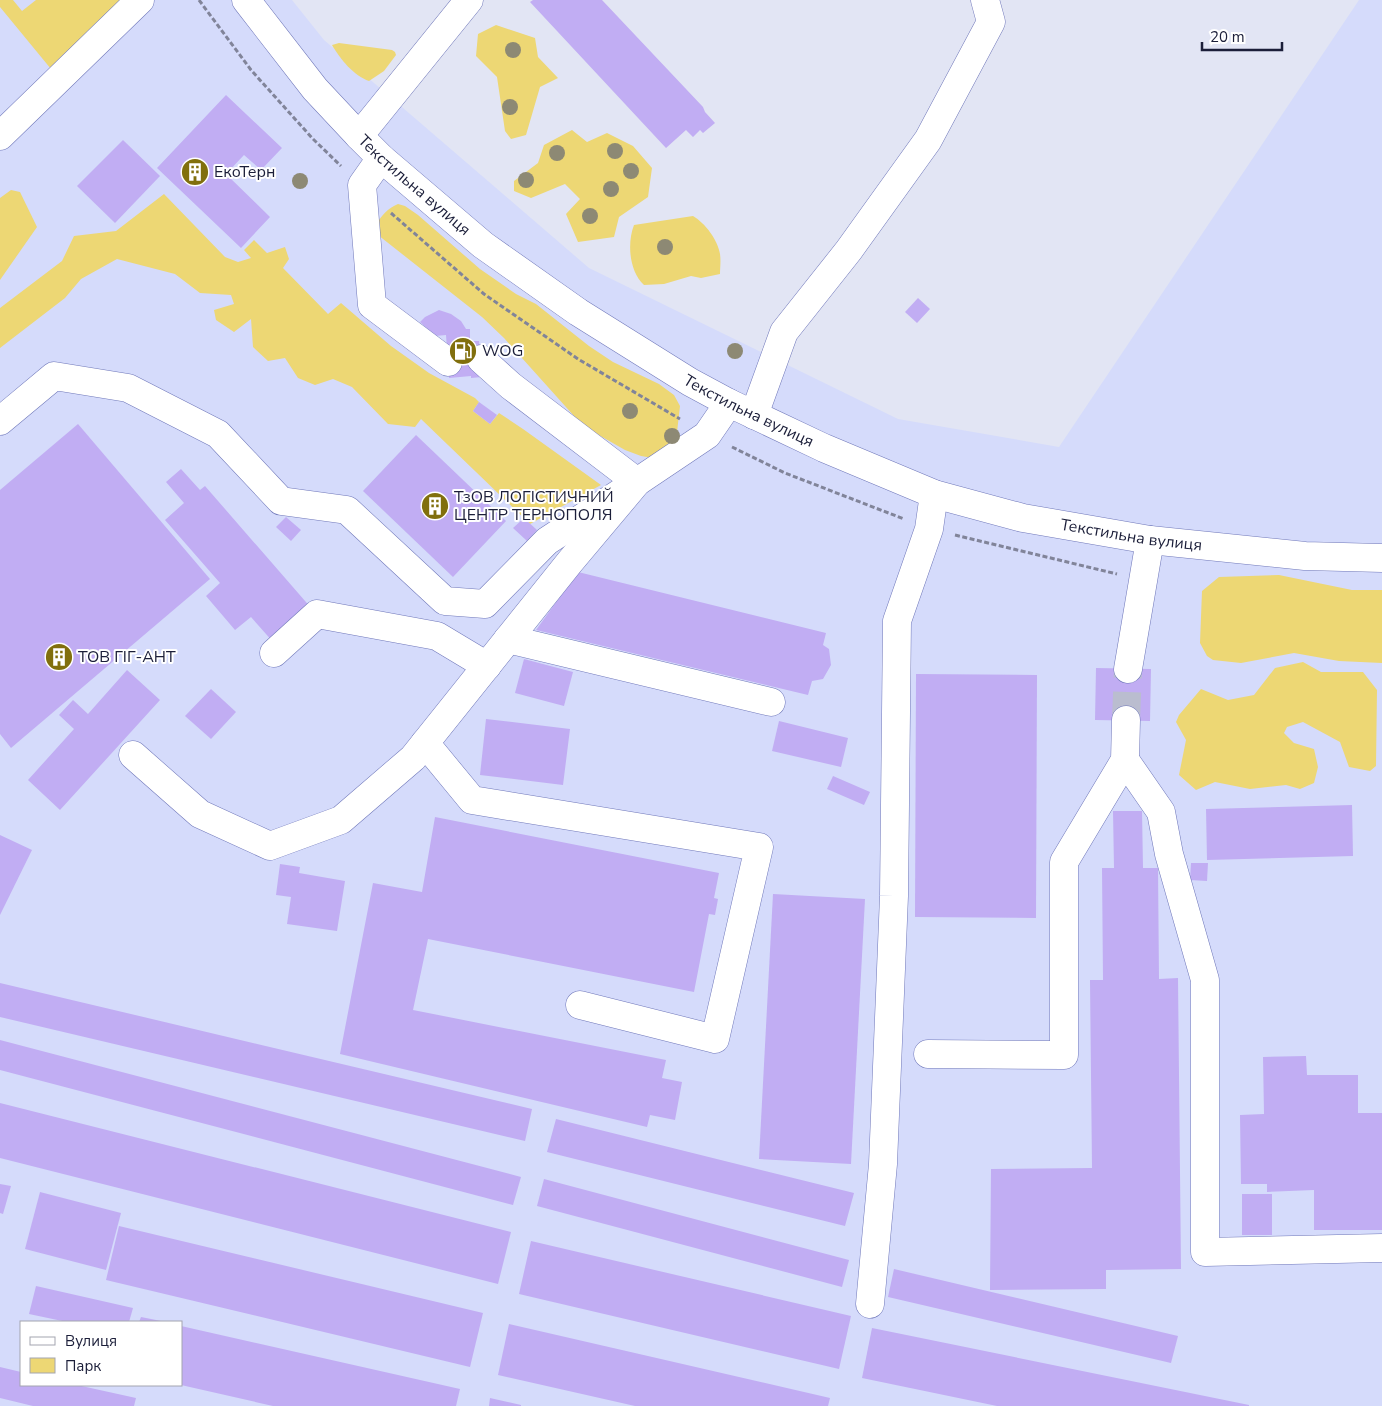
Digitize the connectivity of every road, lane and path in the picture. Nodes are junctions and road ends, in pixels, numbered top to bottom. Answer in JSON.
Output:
{"nodes":[{"id":1,"x":140,"y":0,"type":"edge"},
{"id":2,"x":246,"y":0,"type":"edge"},
{"id":3,"x":469,"y":0,"type":"edge"},
{"id":4,"x":985,"y":0,"type":"edge"},
{"id":5,"x":0,"y":136,"type":"edge"},
{"id":6,"x":358,"y":136,"type":"junction"},
{"id":7,"x":381,"y":158,"type":"junction"},
{"id":8,"x":481,"y":359,"type":"dead end"},
{"id":9,"x":448,"y":362,"type":"dead end"},
{"id":10,"x":729,"y":403,"type":"junction"},
{"id":11,"x":754,"y":415,"type":"junction"},
{"id":12,"x":0,"y":420,"type":"edge"},
{"id":13,"x":637,"y":482,"type":"junction"},
{"id":14,"x":934,"y":494,"type":"junction"},
{"id":15,"x":1150,"y":540,"type":"junction"},
{"id":16,"x":1382,"y":558,"type":"edge"},
{"id":17,"x":508,"y":639,"type":"junction"},
{"id":18,"x":274,"y":653,"type":"dead end"},
{"id":19,"x":487,"y":666,"type":"junction"},
{"id":20,"x":1128,"y":669,"type":"tunnel mouth"},
{"id":21,"x":771,"y":702,"type":"dead end"},
{"id":22,"x":1126,"y":720,"type":"tunnel mouth"},
{"id":23,"x":425,"y":743,"type":"junction"},
{"id":24,"x":133,"y":755,"type":"dead end"},
{"id":25,"x":1125,"y":760,"type":"junction"},
{"id":26,"x":580,"y":1005,"type":"dead end"},
{"id":27,"x":928,"y":1054,"type":"dead end"},
{"id":28,"x":1382,"y":1248,"type":"edge"},
{"id":29,"x":870,"y":1304,"type":"dead end"}],
"edges":[{"from":1,"to":5,"type":"street"},
{"from":2,"to":6,"type":"street","name":"Текстильна вулиця"},
{"from":3,"to":6,"type":"street"},
{"from":4,"to":11,"type":"street"},
{"from":6,"to":7,"type":"street","name":"Текстильна вулиця"},
{"from":7,"to":9,"type":"street"},
{"from":7,"to":10,"type":"street","name":"Текстильна вулиця"},
{"from":8,"to":13,"type":"street"},
{"from":10,"to":11,"type":"street","name":"Текстильна вулиця"},
{"from":10,"to":13,"type":"street"},
{"from":11,"to":14,"type":"street","name":"Текстильна вулиця"},
{"from":12,"to":13,"type":"street"},
{"from":13,"to":17,"type":"street"},
{"from":14,"to":15,"type":"street","name":"Текстильна вулиця"},
{"from":14,"to":29,"type":"street"},
{"from":15,"to":16,"type":"street","name":"Текстильна вулиця"},
{"from":15,"to":20,"type":"street"},
{"from":17,"to":19,"type":"street"},
{"from":17,"to":21,"type":"street"},
{"from":18,"to":19,"type":"street"},
{"from":19,"to":23,"type":"street"},
{"from":22,"to":25,"type":"street"},
{"from":23,"to":24,"type":"street"},
{"from":23,"to":26,"type":"street"},
{"from":25,"to":27,"type":"street"},
{"from":25,"to":28,"type":"street"}]}
